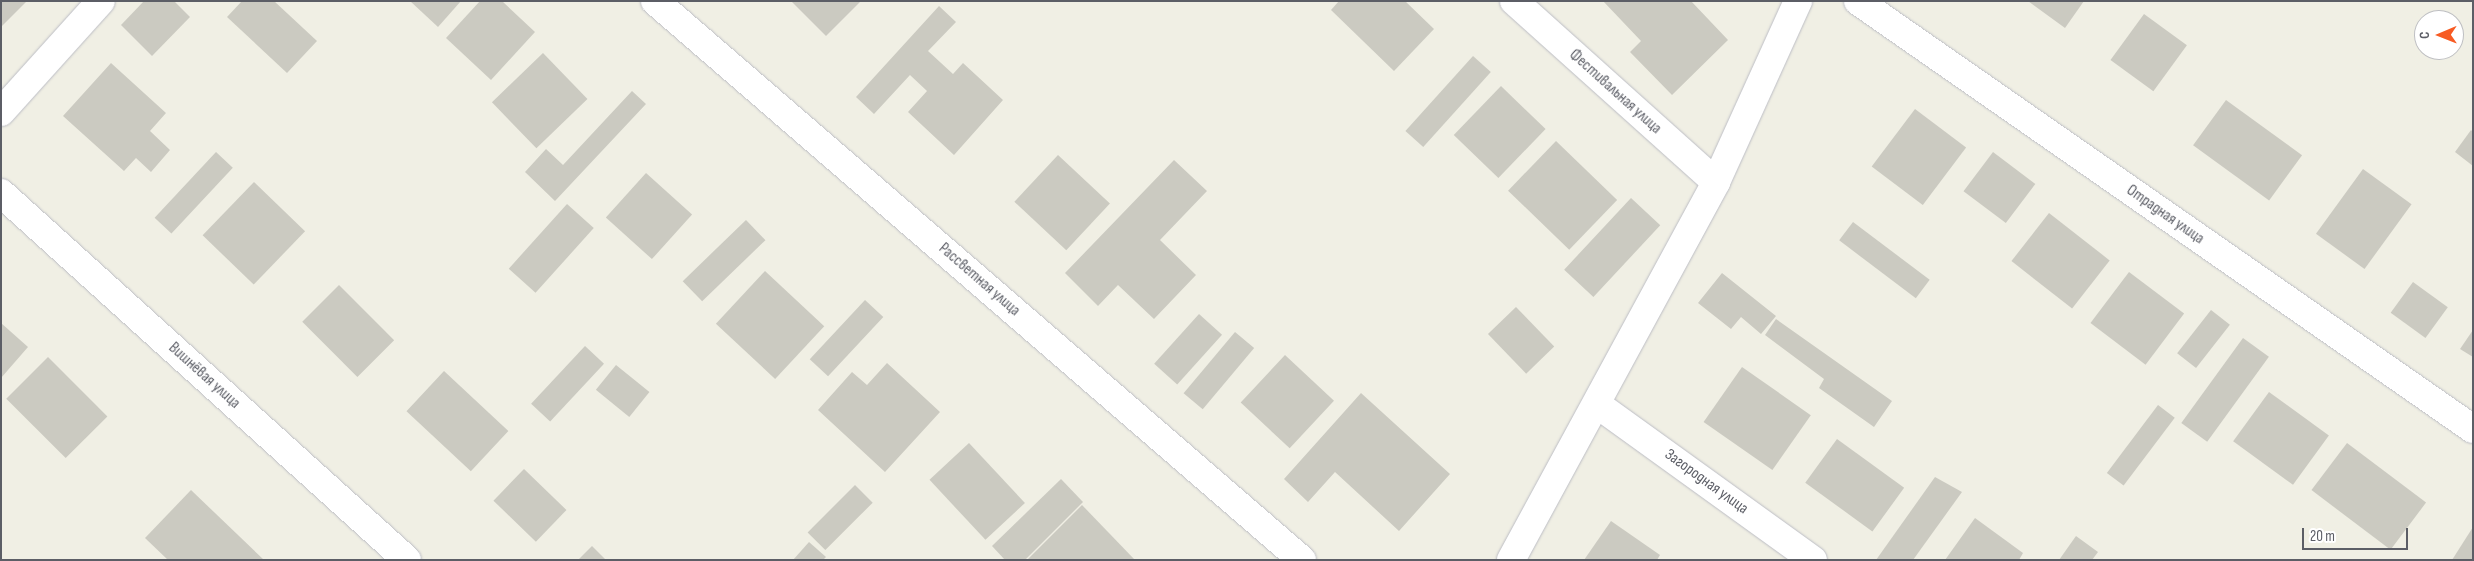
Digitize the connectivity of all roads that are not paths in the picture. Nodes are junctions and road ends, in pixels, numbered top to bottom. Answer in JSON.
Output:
{"nodes":[{"id":1,"x":101,"y":1,"type":"edge"},
{"id":2,"x":655,"y":1,"type":"edge"},
{"id":3,"x":1514,"y":1,"type":"edge"},
{"id":4,"x":1798,"y":1,"type":"edge"},
{"id":5,"x":1858,"y":1,"type":"edge"},
{"id":6,"x":1,"y":112,"type":"edge"},
{"id":7,"x":1716,"y":182,"type":"junction"},
{"id":8,"x":1,"y":193,"type":"edge"},
{"id":9,"x":1598,"y":405,"type":"junction"},
{"id":10,"x":2473,"y":429,"type":"edge"},
{"id":11,"x":407,"y":560,"type":"edge"},
{"id":12,"x":1302,"y":560,"type":"edge"},
{"id":13,"x":1512,"y":560,"type":"edge"},
{"id":14,"x":1813,"y":560,"type":"edge"}],
"edges":[{"from":1,"to":6,"type":"street"},
{"from":2,"to":12,"type":"street","name":"Рассветная улица"},
{"from":3,"to":7,"type":"street","name":"Фестивальная улица"},
{"from":4,"to":7,"type":"street"},
{"from":5,"to":10,"type":"street","name":"Отрадная улица"},
{"from":7,"to":9,"type":"street"},
{"from":8,"to":11,"type":"street","name":"Вишнёвая улица"},
{"from":9,"to":13,"type":"street"},
{"from":9,"to":14,"type":"street","name":"Загородная улица"}]}
